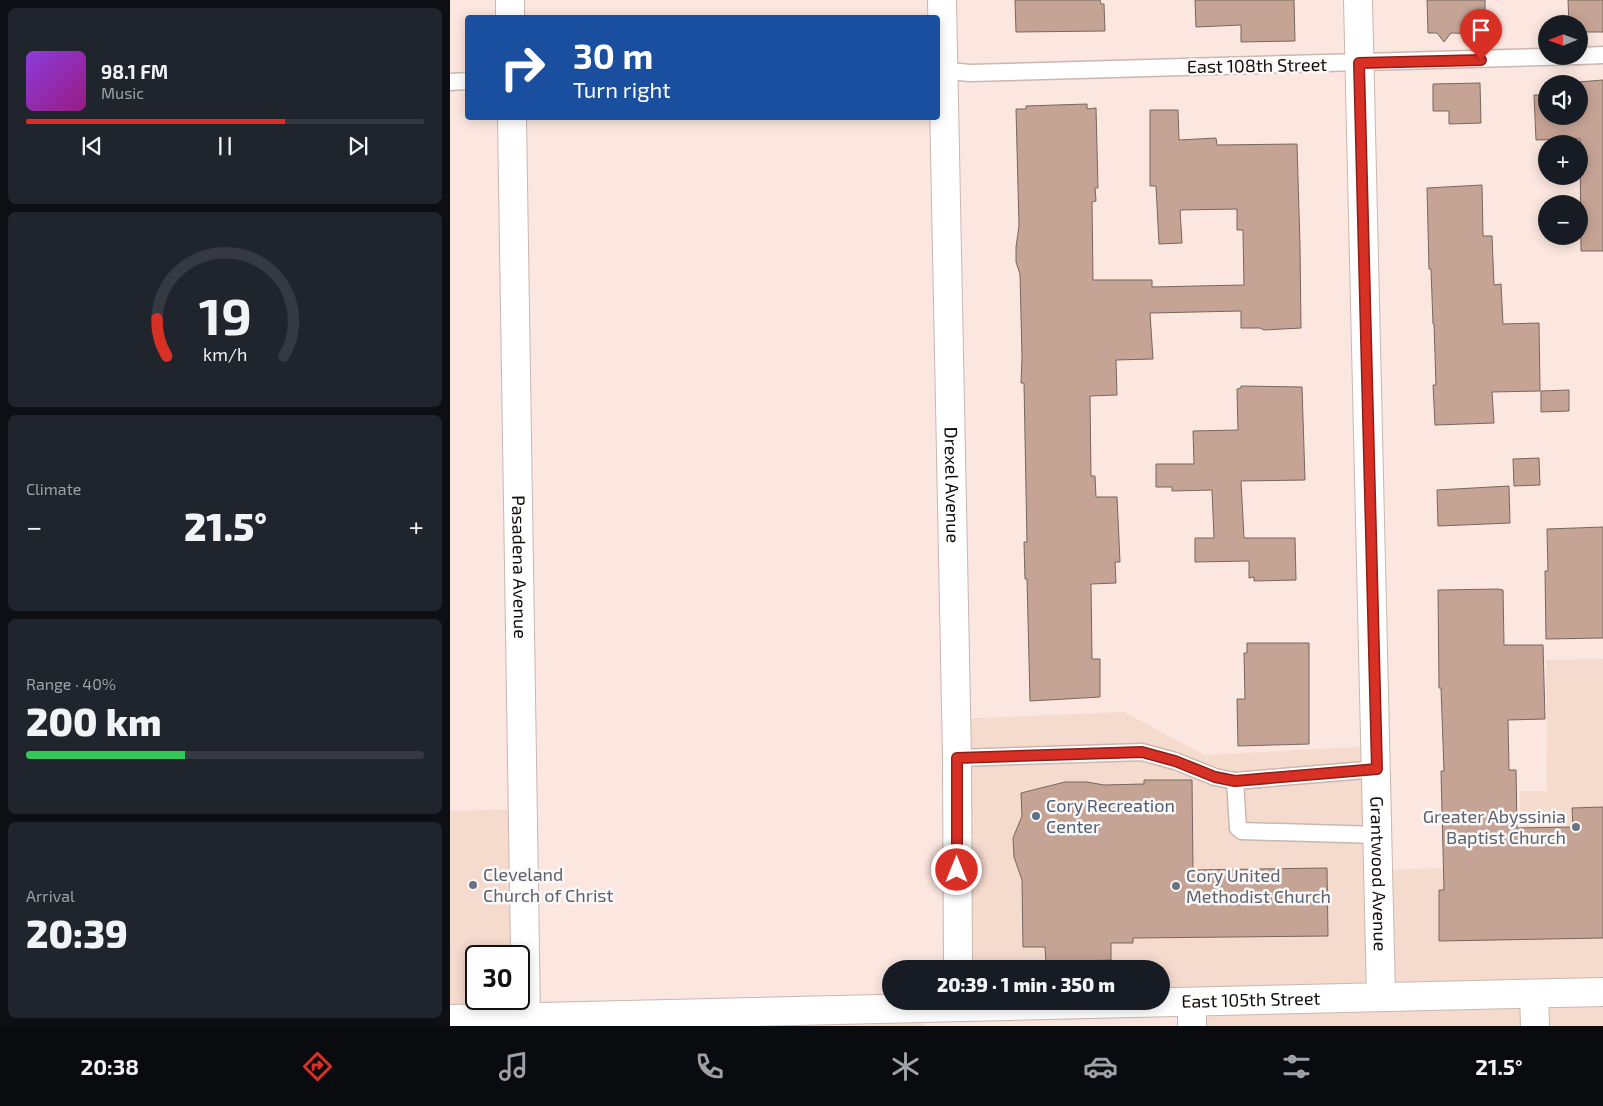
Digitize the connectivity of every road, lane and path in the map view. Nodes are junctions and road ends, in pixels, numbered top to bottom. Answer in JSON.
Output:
{"nodes":[{"id":1,"x":510,"y":0,"type":"edge"},
{"id":2,"x":942,"y":0,"type":"edge"},
{"id":3,"x":1358,"y":0,"type":"edge"},
{"id":4,"x":510,"y":15,"type":"edge"},
{"id":5,"x":1603,"y":55,"type":"edge"},
{"id":6,"x":1588,"y":56,"type":"edge"},
{"id":7,"x":1538,"y":57,"type":"edge"},
{"id":8,"x":1359,"y":63,"type":"junction"},
{"id":9,"x":940,"y":69,"type":"edge"},
{"id":10,"x":465,"y":81,"type":"edge"},
{"id":11,"x":450,"y":82,"type":"edge"},
{"id":12,"x":512,"y":120,"type":"edge"},
{"id":13,"x":957,"y":758,"type":"junction"},
{"id":14,"x":1377,"y":769,"type":"junction"},
{"id":15,"x":1235,"y":781,"type":"junction"},
{"id":16,"x":1378,"y":835,"type":"junction"},
{"id":17,"x":958,"y":960,"type":"edge"},
{"id":18,"x":1603,"y":992,"type":"edge"},
{"id":19,"x":1534,"y":994,"type":"junction"},
{"id":20,"x":1381,"y":997,"type":"junction"},
{"id":21,"x":942,"y":1010,"type":"edge"},
{"id":22,"x":1098,"y":1010,"type":"edge"},
{"id":23,"x":1192,"y":1014,"type":"edge"},
{"id":24,"x":526,"y":1016,"type":"junction"},
{"id":25,"x":923,"y":1017,"type":"edge"},
{"id":26,"x":450,"y":1018,"type":"edge"},
{"id":27,"x":754,"y":1019,"type":"edge"},
{"id":28,"x":665,"y":1020,"type":"edge"},
{"id":29,"x":594,"y":1021,"type":"edge"},
{"id":30,"x":1535,"y":1026,"type":"edge"}],
"edges":[{"from":1,"to":4,"type":"street"},
{"from":2,"to":9,"type":"street","name":"Drexel Avenue"},
{"from":3,"to":8,"type":"street","name":"Grantwood Avenue"},
{"from":5,"to":6,"type":"lane","name":"East 108th Street"},
{"from":7,"to":8,"type":"lane","name":"East 108th Street"},
{"from":8,"to":9,"type":"lane","name":"East 108th Street"},
{"from":8,"to":14,"type":"street","name":"Grantwood Avenue"},
{"from":9,"to":13,"type":"street","name":"Drexel Avenue"},
{"from":10,"to":11,"type":"lane"},
{"from":12,"to":24,"type":"street","name":"Pasadena Avenue"},
{"from":13,"to":15,"type":"lane"},
{"from":13,"to":17,"type":"street","name":"Drexel Avenue"},
{"from":14,"to":15,"type":"lane"},
{"from":14,"to":16,"type":"street","name":"Grantwood Avenue"},
{"from":15,"to":16,"type":"lane"},
{"from":16,"to":20,"type":"street","name":"Grantwood Avenue"},
{"from":18,"to":19,"type":"street","name":"East 105th Street"},
{"from":19,"to":20,"type":"street","name":"East 105th Street"},
{"from":19,"to":30,"type":"street"},
{"from":20,"to":23,"type":"street","name":"East 105th Street"},
{"from":21,"to":25,"type":"street","name":"East 105th Street"},
{"from":22,"to":23,"type":"street","name":"East 105th Street"},
{"from":24,"to":26,"type":"street","name":"East 105th Street"},
{"from":24,"to":29,"type":"street","name":"East 105th Street"},
{"from":25,"to":27,"type":"street","name":"East 105th Street"},
{"from":27,"to":28,"type":"street","name":"East 105th Street"},
{"from":28,"to":29,"type":"street","name":"East 105th Street"}]}
